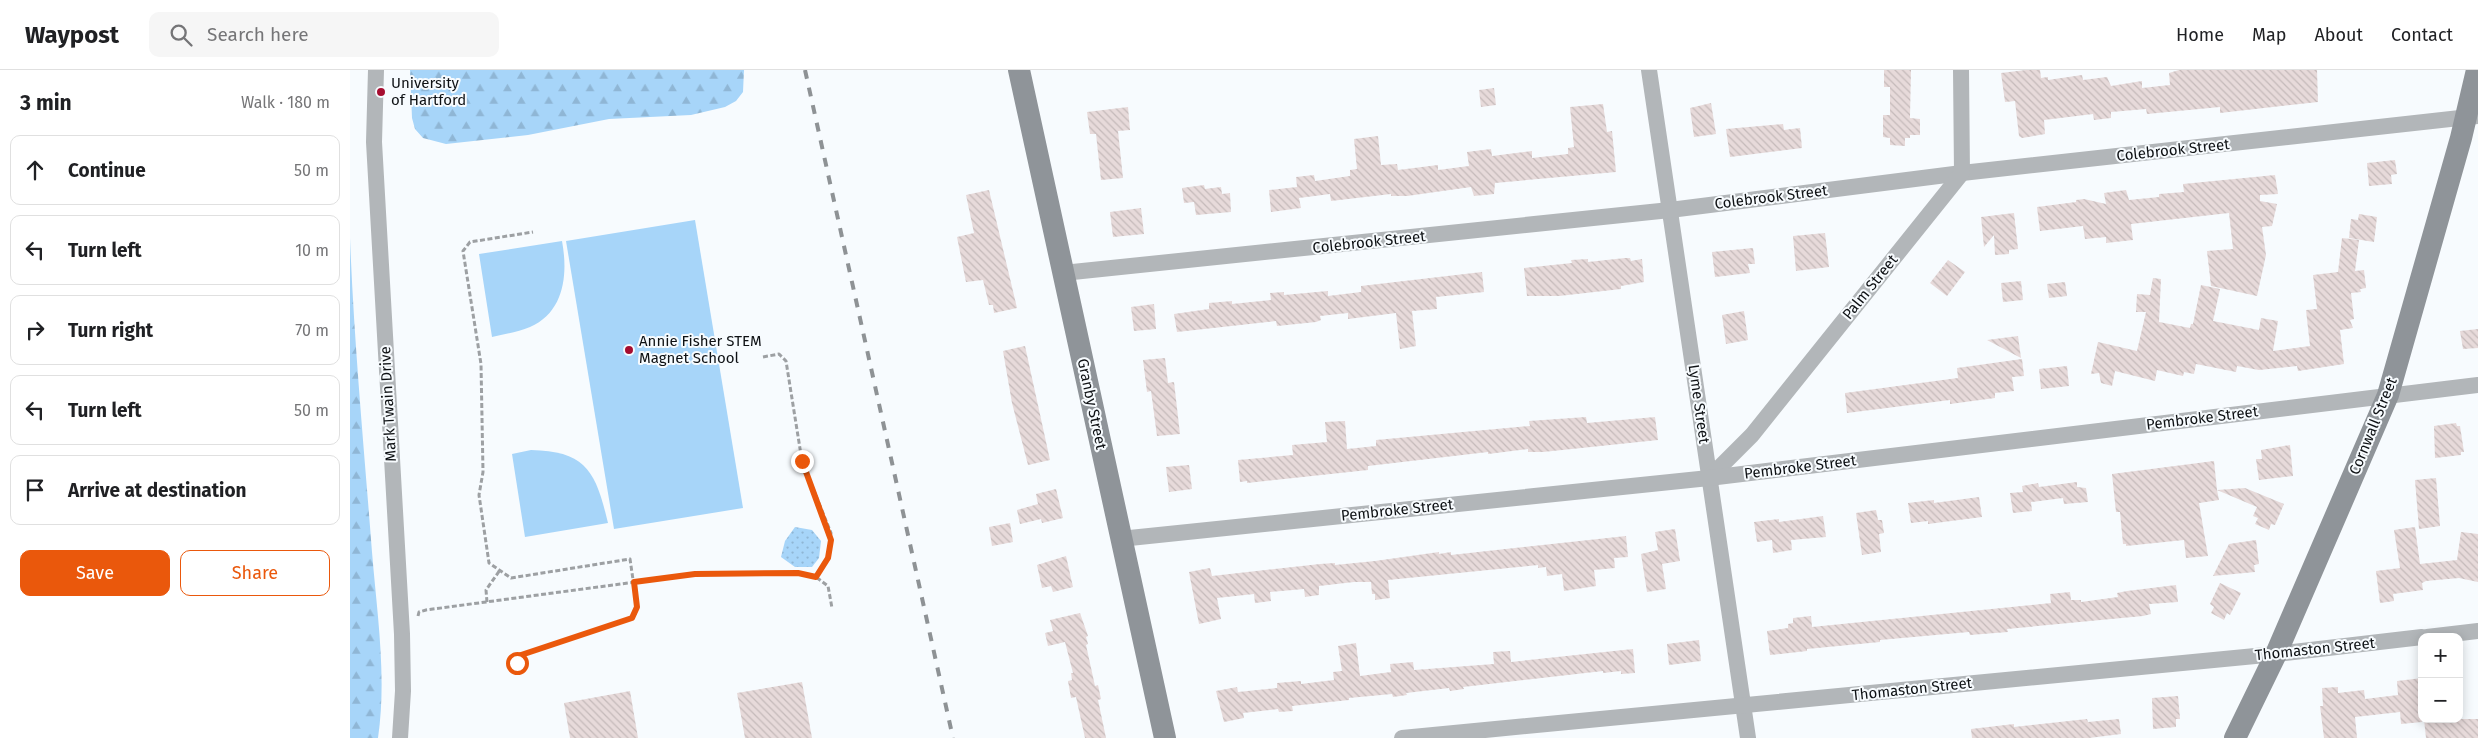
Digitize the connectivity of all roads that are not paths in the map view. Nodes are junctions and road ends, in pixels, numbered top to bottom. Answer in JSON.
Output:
{"nodes":[{"id":1,"x":376,"y":70,"type":"edge"},
{"id":2,"x":1018,"y":70,"type":"edge"},
{"id":3,"x":1649,"y":70,"type":"edge"},
{"id":4,"x":1961,"y":70,"type":"edge"},
{"id":5,"x":2477,"y":70,"type":"edge"},
{"id":6,"x":2472,"y":117,"type":"edge"},
{"id":7,"x":1962,"y":173,"type":"junction"},
{"id":8,"x":1670,"y":210,"type":"junction"},
{"id":9,"x":1064,"y":273,"type":"junction"},
{"id":10,"x":2478,"y":385,"type":"edge"},
{"id":11,"x":2388,"y":395,"type":"junction"},
{"id":12,"x":1710,"y":478,"type":"junction"},
{"id":13,"x":1120,"y":539,"type":"junction"},
{"id":14,"x":2478,"y":631,"type":"edge"},
{"id":15,"x":2461,"y":633,"type":"edge"},
{"id":16,"x":2418,"y":637,"type":"edge"},
{"id":17,"x":2276,"y":654,"type":"junction"},
{"id":18,"x":1744,"y":706,"type":"junction"},
{"id":19,"x":400,"y":738,"type":"edge"},
{"id":20,"x":1165,"y":738,"type":"edge"},
{"id":21,"x":1402,"y":738,"type":"edge"},
{"id":22,"x":1748,"y":738,"type":"edge"},
{"id":23,"x":2234,"y":738,"type":"edge"}],
"edges":[{"from":1,"to":19,"type":"street","name":"Mark Twain Drive"},
{"from":2,"to":9,"type":"street","name":"Granby Street"},
{"from":3,"to":8,"type":"street","name":"Lyme Street"},
{"from":4,"to":7,"type":"street"},
{"from":5,"to":6,"type":"street","name":"Cornwall Street"},
{"from":6,"to":7,"type":"street","name":"Colebrook Street"},
{"from":6,"to":11,"type":"street","name":"Cornwall Street"},
{"from":7,"to":8,"type":"street","name":"Colebrook Street"},
{"from":7,"to":12,"type":"street","name":"Palm Street"},
{"from":8,"to":9,"type":"street","name":"Colebrook Street"},
{"from":8,"to":12,"type":"street","name":"Lyme Street"},
{"from":9,"to":13,"type":"street","name":"Granby Street"},
{"from":10,"to":11,"type":"street","name":"Pembroke Street"},
{"from":11,"to":12,"type":"street","name":"Pembroke Street"},
{"from":11,"to":17,"type":"street","name":"Cornwall Street"},
{"from":12,"to":13,"type":"street","name":"Pembroke Street"},
{"from":12,"to":18,"type":"street","name":"Lyme Street"},
{"from":13,"to":20,"type":"street","name":"Granby Street"},
{"from":14,"to":15,"type":"street"},
{"from":16,"to":17,"type":"street","name":"Thomaston Street"},
{"from":17,"to":18,"type":"street","name":"Thomaston Street"},
{"from":17,"to":23,"type":"street","name":"Cornwall Street"},
{"from":18,"to":21,"type":"street","name":"Thomaston Street"},
{"from":18,"to":22,"type":"street","name":"Lyme Street"}]}
